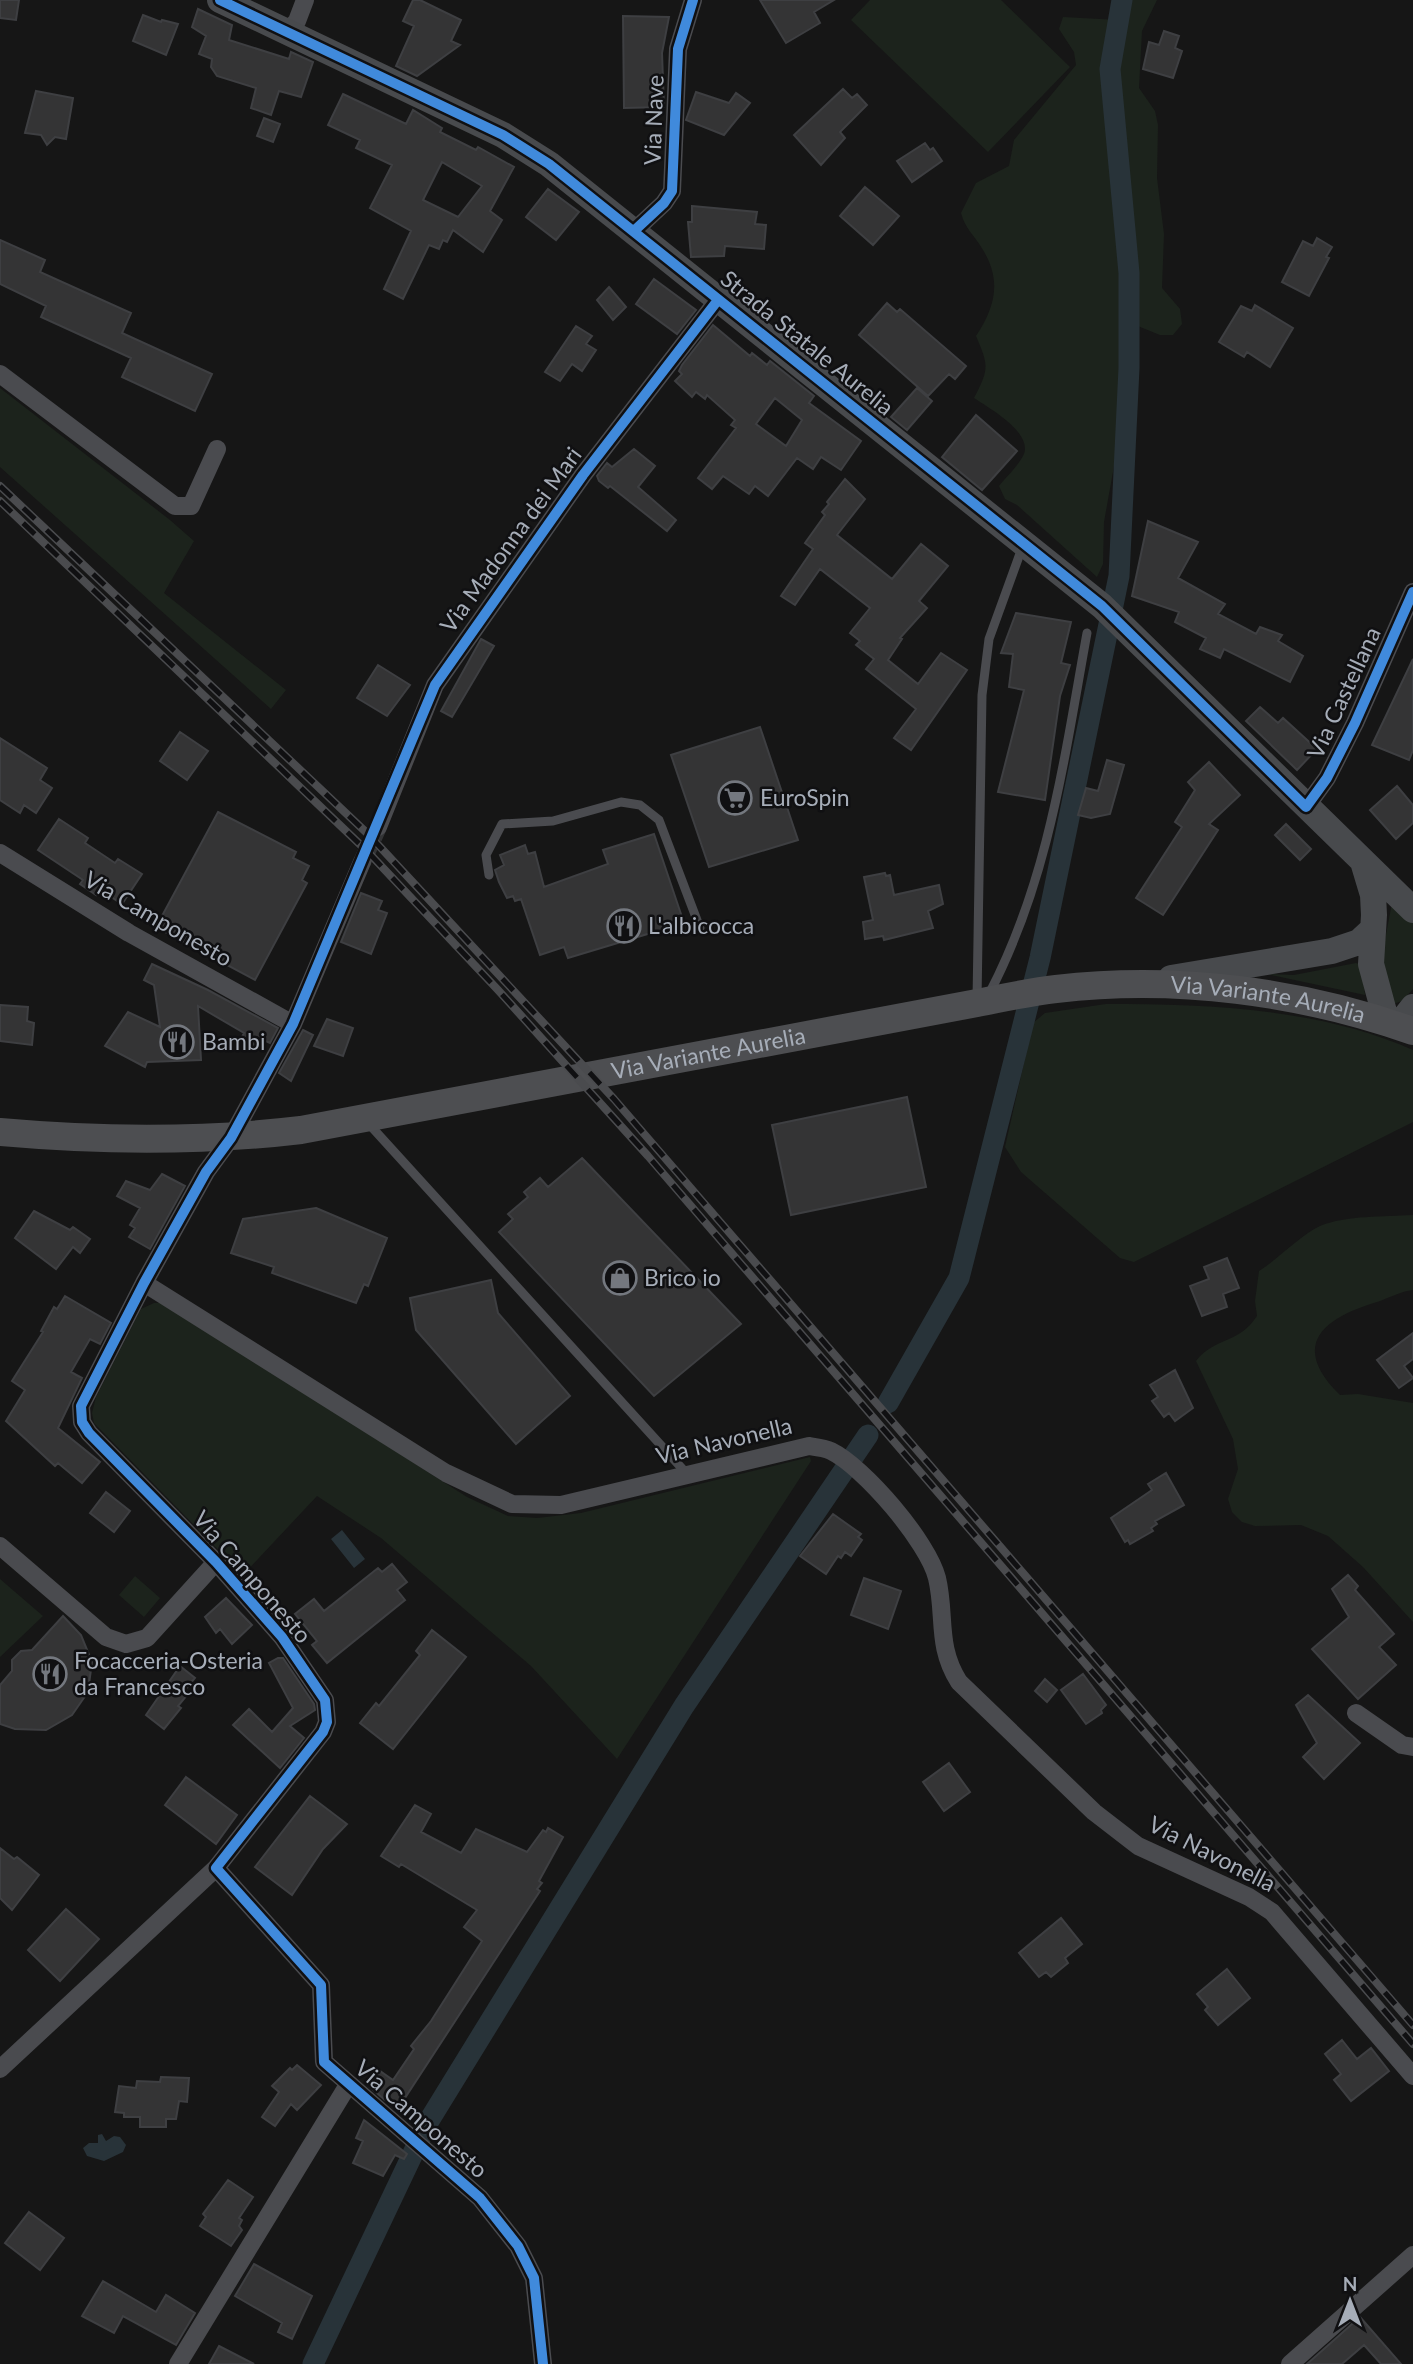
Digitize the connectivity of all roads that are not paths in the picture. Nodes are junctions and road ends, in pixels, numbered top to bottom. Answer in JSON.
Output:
{"nodes":[{"id":1,"x":220,"y":0,"type":"edge"},
{"id":2,"x":305,"y":0,"type":"edge"},
{"id":3,"x":693,"y":0,"type":"edge"},
{"id":4,"x":288,"y":31,"type":"junction"},
{"id":5,"x":635,"y":230,"type":"junction"},
{"id":6,"x":718,"y":300,"type":"junction"},
{"id":7,"x":0,"y":374,"type":"edge"},
{"id":8,"x":217,"y":449,"type":"dead end"},
{"id":9,"x":1024,"y":543,"type":"junction"},
{"id":10,"x":1413,"y":592,"type":"edge"},
{"id":11,"x":1087,"y":633,"type":"dead end"},
{"id":12,"x":1306,"y":807,"type":"junction"},
{"id":13,"x":378,"y":827,"type":"tunnel mouth"},
{"id":14,"x":0,"y":853,"type":"edge"},
{"id":15,"x":362,"y":862,"type":"tunnel mouth"},
{"id":16,"x":1363,"y":863,"type":"junction"},
{"id":17,"x":489,"y":875,"type":"dead end"},
{"id":18,"x":1413,"y":910,"type":"edge"},
{"id":19,"x":700,"y":928,"type":"dead end"},
{"id":20,"x":1373,"y":929,"type":"junction"},
{"id":21,"x":1132,"y":984,"type":"junction"},
{"id":22,"x":989,"y":1000,"type":"junction"},
{"id":23,"x":1403,"y":1022,"type":"edge"},
{"id":24,"x":293,"y":1024,"type":"junction"},
{"id":25,"x":365,"y":1119,"type":"junction"},
{"id":26,"x":0,"y":1132,"type":"edge"},
{"id":27,"x":231,"y":1138,"type":"junction"},
{"id":28,"x":144,"y":1283,"type":"junction"},
{"id":29,"x":688,"y":1475,"type":"junction"},
{"id":30,"x":0,"y":1546,"type":"edge"},
{"id":31,"x":215,"y":1562,"type":"junction"},
{"id":32,"x":1356,"y":1713,"type":"dead end"},
{"id":33,"x":1413,"y":1747,"type":"edge"},
{"id":34,"x":216,"y":1868,"type":"junction"},
{"id":35,"x":0,"y":2069,"type":"edge"},
{"id":36,"x":1413,"y":2076,"type":"edge"},
{"id":37,"x":348,"y":2085,"type":"junction"},
{"id":38,"x":1413,"y":2255,"type":"edge"},
{"id":39,"x":178,"y":2364,"type":"edge"},
{"id":40,"x":543,"y":2364,"type":"edge"},
{"id":41,"x":1290,"y":2364,"type":"edge"}],
"edges":[{"from":1,"to":4,"type":"main road","name":"Strada Statale Aurelia"},
{"from":2,"to":4,"type":"street"},
{"from":3,"to":5,"type":"street","name":"Via Nave"},
{"from":4,"to":5,"type":"main road","name":"Strada Statale Aurelia"},
{"from":5,"to":6,"type":"main road","name":"Strada Statale Aurelia"},
{"from":6,"to":9,"type":"main road","name":"Strada Statale Aurelia"},
{"from":6,"to":13,"type":"street","name":"Via Madonna dei Mari"},
{"from":7,"to":8,"type":"street"},
{"from":9,"to":12,"type":"main road","name":"Strada Statale Aurelia"},
{"from":9,"to":22,"type":"lane"},
{"from":10,"to":12,"type":"street","name":"Via Castellana"},
{"from":11,"to":22,"type":"lane"},
{"from":12,"to":16,"type":"main road","name":"Strada Statale Aurelia"},
{"from":14,"to":24,"type":"street","name":"Via Camponesto"},
{"from":15,"to":24,"type":"street"},
{"from":16,"to":18,"type":"main road","name":"Strada Statale Aurelia"},
{"from":16,"to":20,"type":"main road","name":"Strada Statale Aurelia"},
{"from":17,"to":19,"type":"lane"},
{"from":20,"to":21,"type":"main road"},
{"from":20,"to":23,"type":"main road","name":"Strada Statale Aurelia"},
{"from":21,"to":22,"type":"main road","name":"Via Variante Aurelia"},
{"from":21,"to":23,"type":"main road","name":"Via Variante Aurelia"},
{"from":22,"to":25,"type":"main road","name":"Via Variante Aurelia"},
{"from":24,"to":27,"type":"street"},
{"from":25,"to":27,"type":"main road","name":"Via Variante Aurelia"},
{"from":25,"to":29,"type":"lane"},
{"from":26,"to":27,"type":"main road","name":"Via Variante Aurelia"},
{"from":27,"to":28,"type":"street","name":"Via Camponesto"},
{"from":28,"to":29,"type":"street","name":"Via Navonella"},
{"from":28,"to":31,"type":"street","name":"Via Camponesto"},
{"from":29,"to":36,"type":"street","name":"Via Navonella"},
{"from":30,"to":31,"type":"street"},
{"from":31,"to":34,"type":"street","name":"Via Camponesto"},
{"from":32,"to":33,"type":"street"},
{"from":34,"to":35,"type":"street","name":"Via Camponesto"},
{"from":34,"to":37,"type":"street","name":"Via Camponesto"},
{"from":37,"to":39,"type":"street"},
{"from":37,"to":40,"type":"street","name":"Via Camponesto"},
{"from":38,"to":41,"type":"street"}]}
